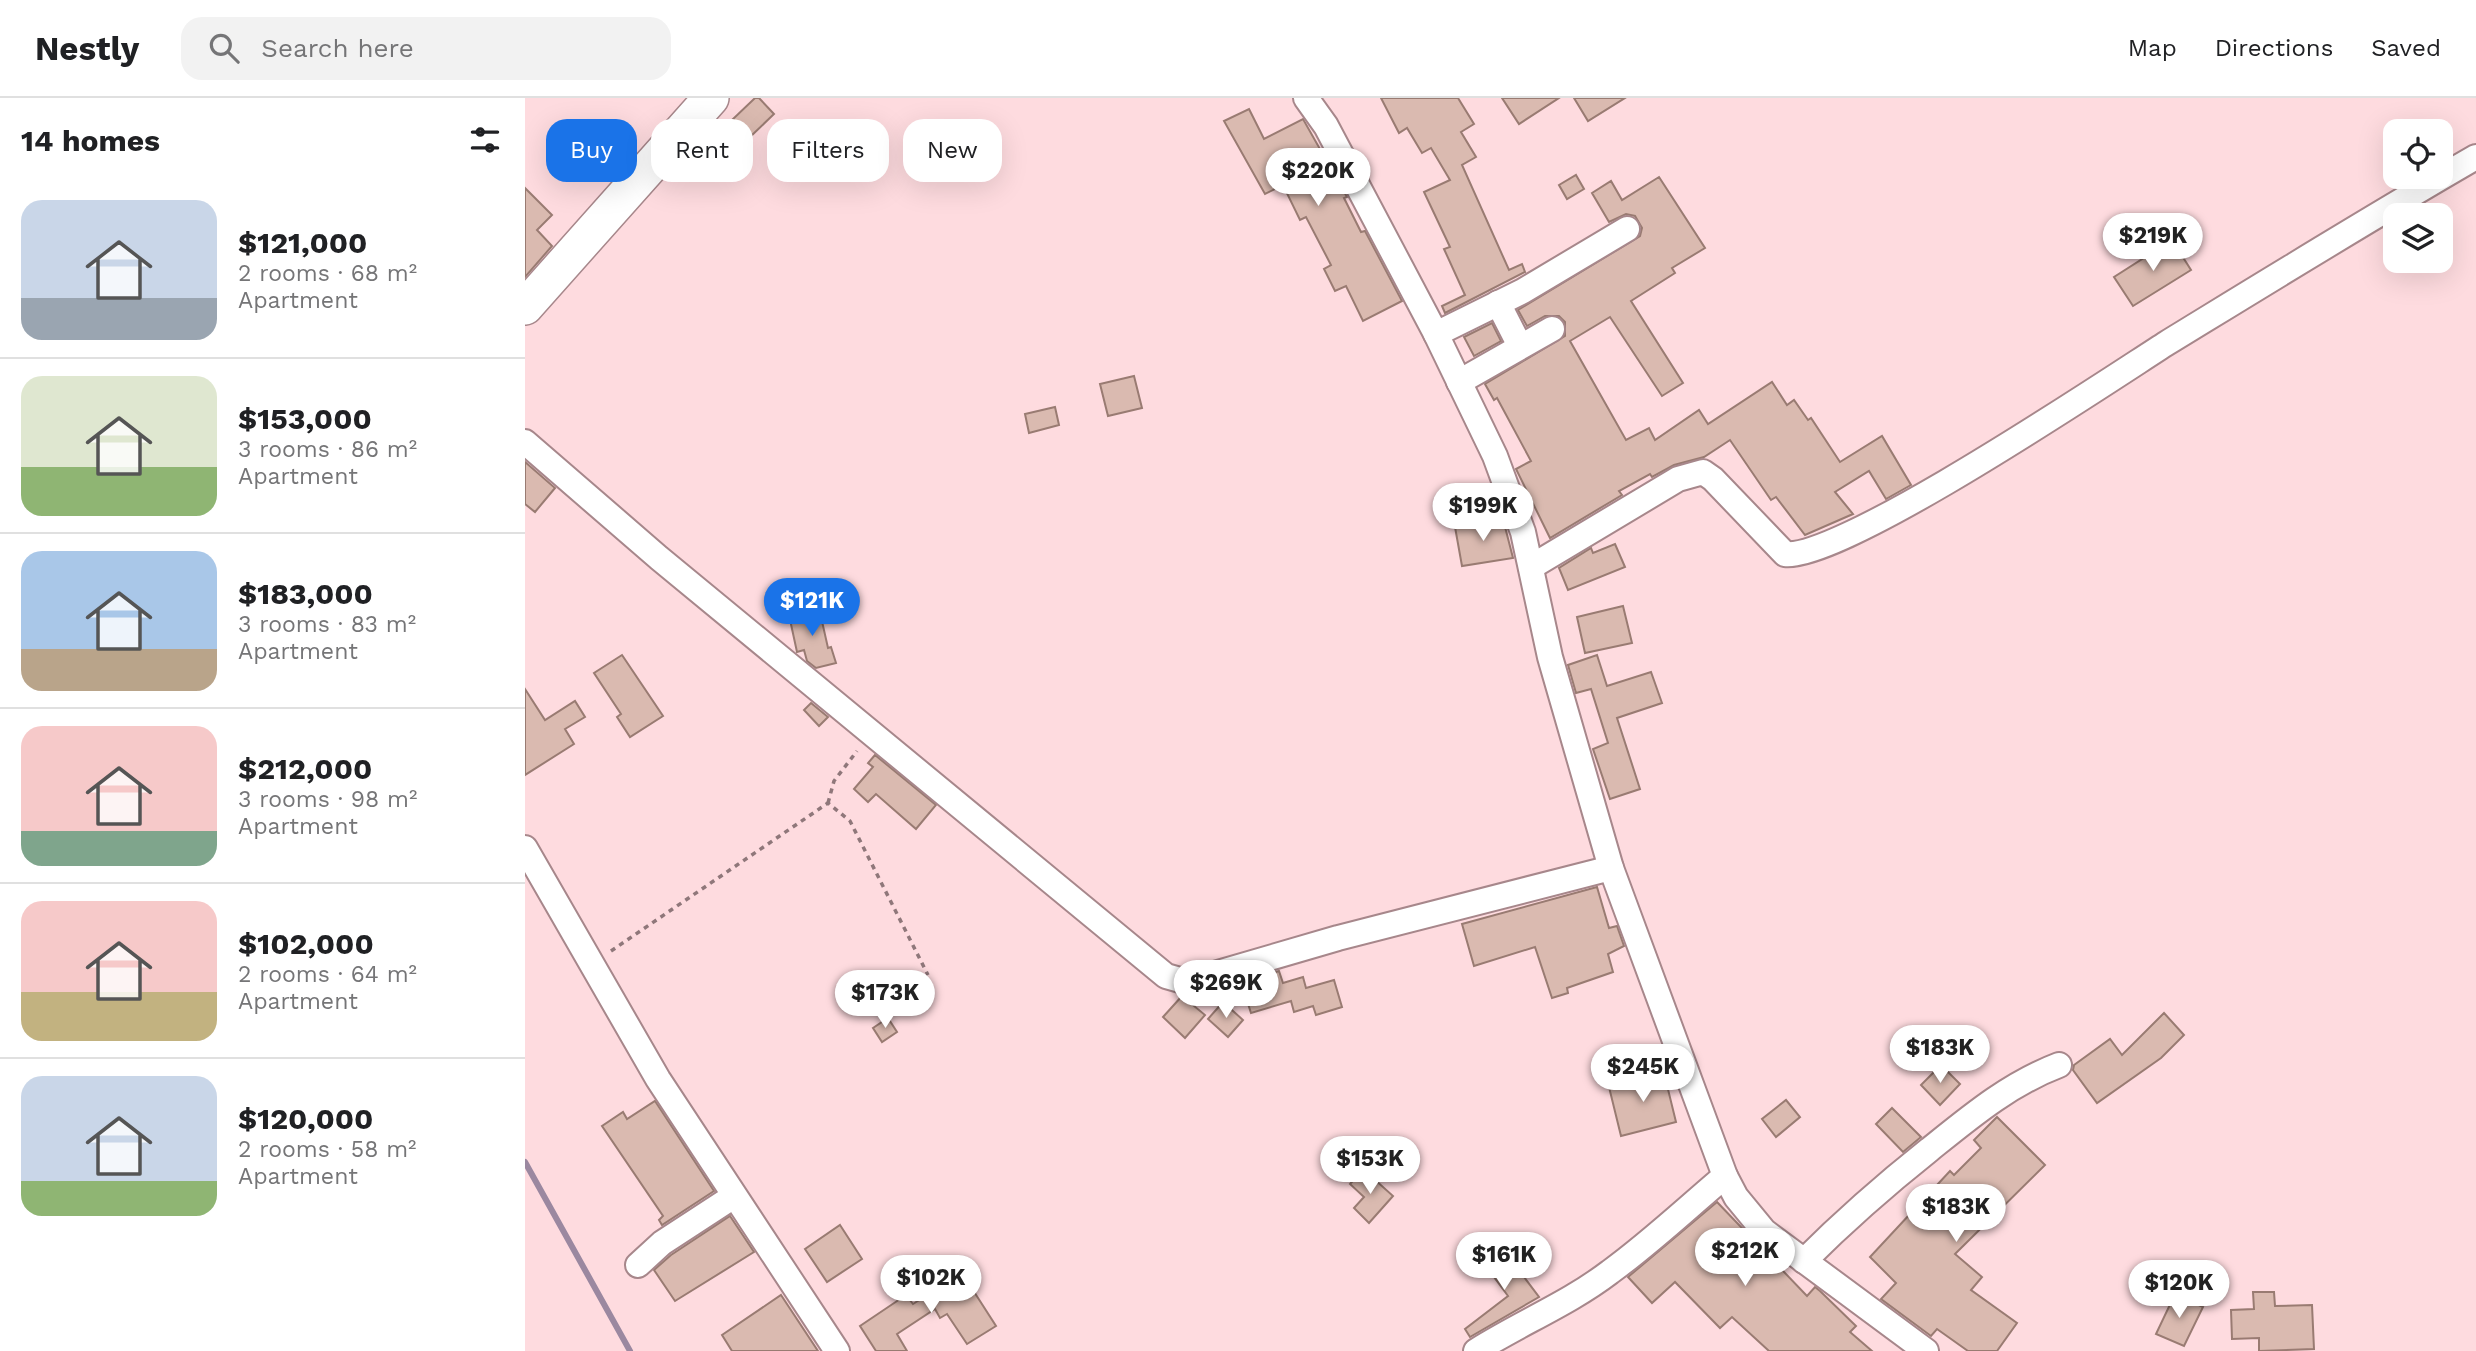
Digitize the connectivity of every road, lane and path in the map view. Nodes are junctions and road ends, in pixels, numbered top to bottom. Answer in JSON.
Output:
{"nodes":[{"id":1,"x":711,"y":98,"type":"edge"},
{"id":2,"x":1306,"y":98,"type":"edge"},
{"id":3,"x":2476,"y":157,"type":"edge"},
{"id":4,"x":1627,"y":229,"type":"dead end"},
{"id":5,"x":1498,"y":303,"type":"junction"},
{"id":6,"x":525,"y":306,"type":"edge"},
{"id":7,"x":1552,"y":329,"type":"dead end"},
{"id":8,"x":1436,"y":334,"type":"junction"},
{"id":9,"x":1520,"y":346,"type":"junction"},
{"id":10,"x":1459,"y":382,"type":"junction"},
{"id":11,"x":525,"y":442,"type":"edge"},
{"id":12,"x":1531,"y":567,"type":"junction"},
{"id":13,"x":872,"y":731,"type":"junction"},
{"id":14,"x":828,"y":803,"type":"junction"},
{"id":15,"x":525,"y":848,"type":"edge"},
{"id":16,"x":1611,"y":868,"type":"junction"},
{"id":17,"x":592,"y":964,"type":"junction"},
{"id":18,"x":928,"y":975,"type":"dead end"},
{"id":19,"x":2059,"y":1065,"type":"dead end"},
{"id":20,"x":1725,"y":1176,"type":"junction"},
{"id":21,"x":734,"y":1196,"type":"junction"},
{"id":22,"x":1804,"y":1261,"type":"junction"},
{"id":23,"x":638,"y":1265,"type":"dead end"},
{"id":24,"x":837,"y":1351,"type":"edge"},
{"id":25,"x":1476,"y":1351,"type":"edge"},
{"id":26,"x":1926,"y":1351,"type":"edge"}],
"edges":[{"from":1,"to":6,"type":"main road"},
{"from":2,"to":8,"type":"street"},
{"from":3,"to":12,"type":"street"},
{"from":4,"to":5,"type":"street"},
{"from":5,"to":8,"type":"street"},
{"from":5,"to":9,"type":"street"},
{"from":7,"to":9,"type":"street"},
{"from":8,"to":10,"type":"street"},
{"from":9,"to":10,"type":"street"},
{"from":10,"to":12,"type":"street"},
{"from":11,"to":13,"type":"street"},
{"from":12,"to":16,"type":"street"},
{"from":13,"to":14,"type":"path"},
{"from":13,"to":16,"type":"street"},
{"from":14,"to":17,"type":"path"},
{"from":14,"to":18,"type":"path"},
{"from":15,"to":17,"type":"street"},
{"from":16,"to":20,"type":"street"},
{"from":17,"to":21,"type":"street"},
{"from":19,"to":22,"type":"street"},
{"from":20,"to":22,"type":"street"},
{"from":20,"to":25,"type":"street"},
{"from":21,"to":23,"type":"street"},
{"from":21,"to":24,"type":"street"},
{"from":22,"to":26,"type":"street"}]}
